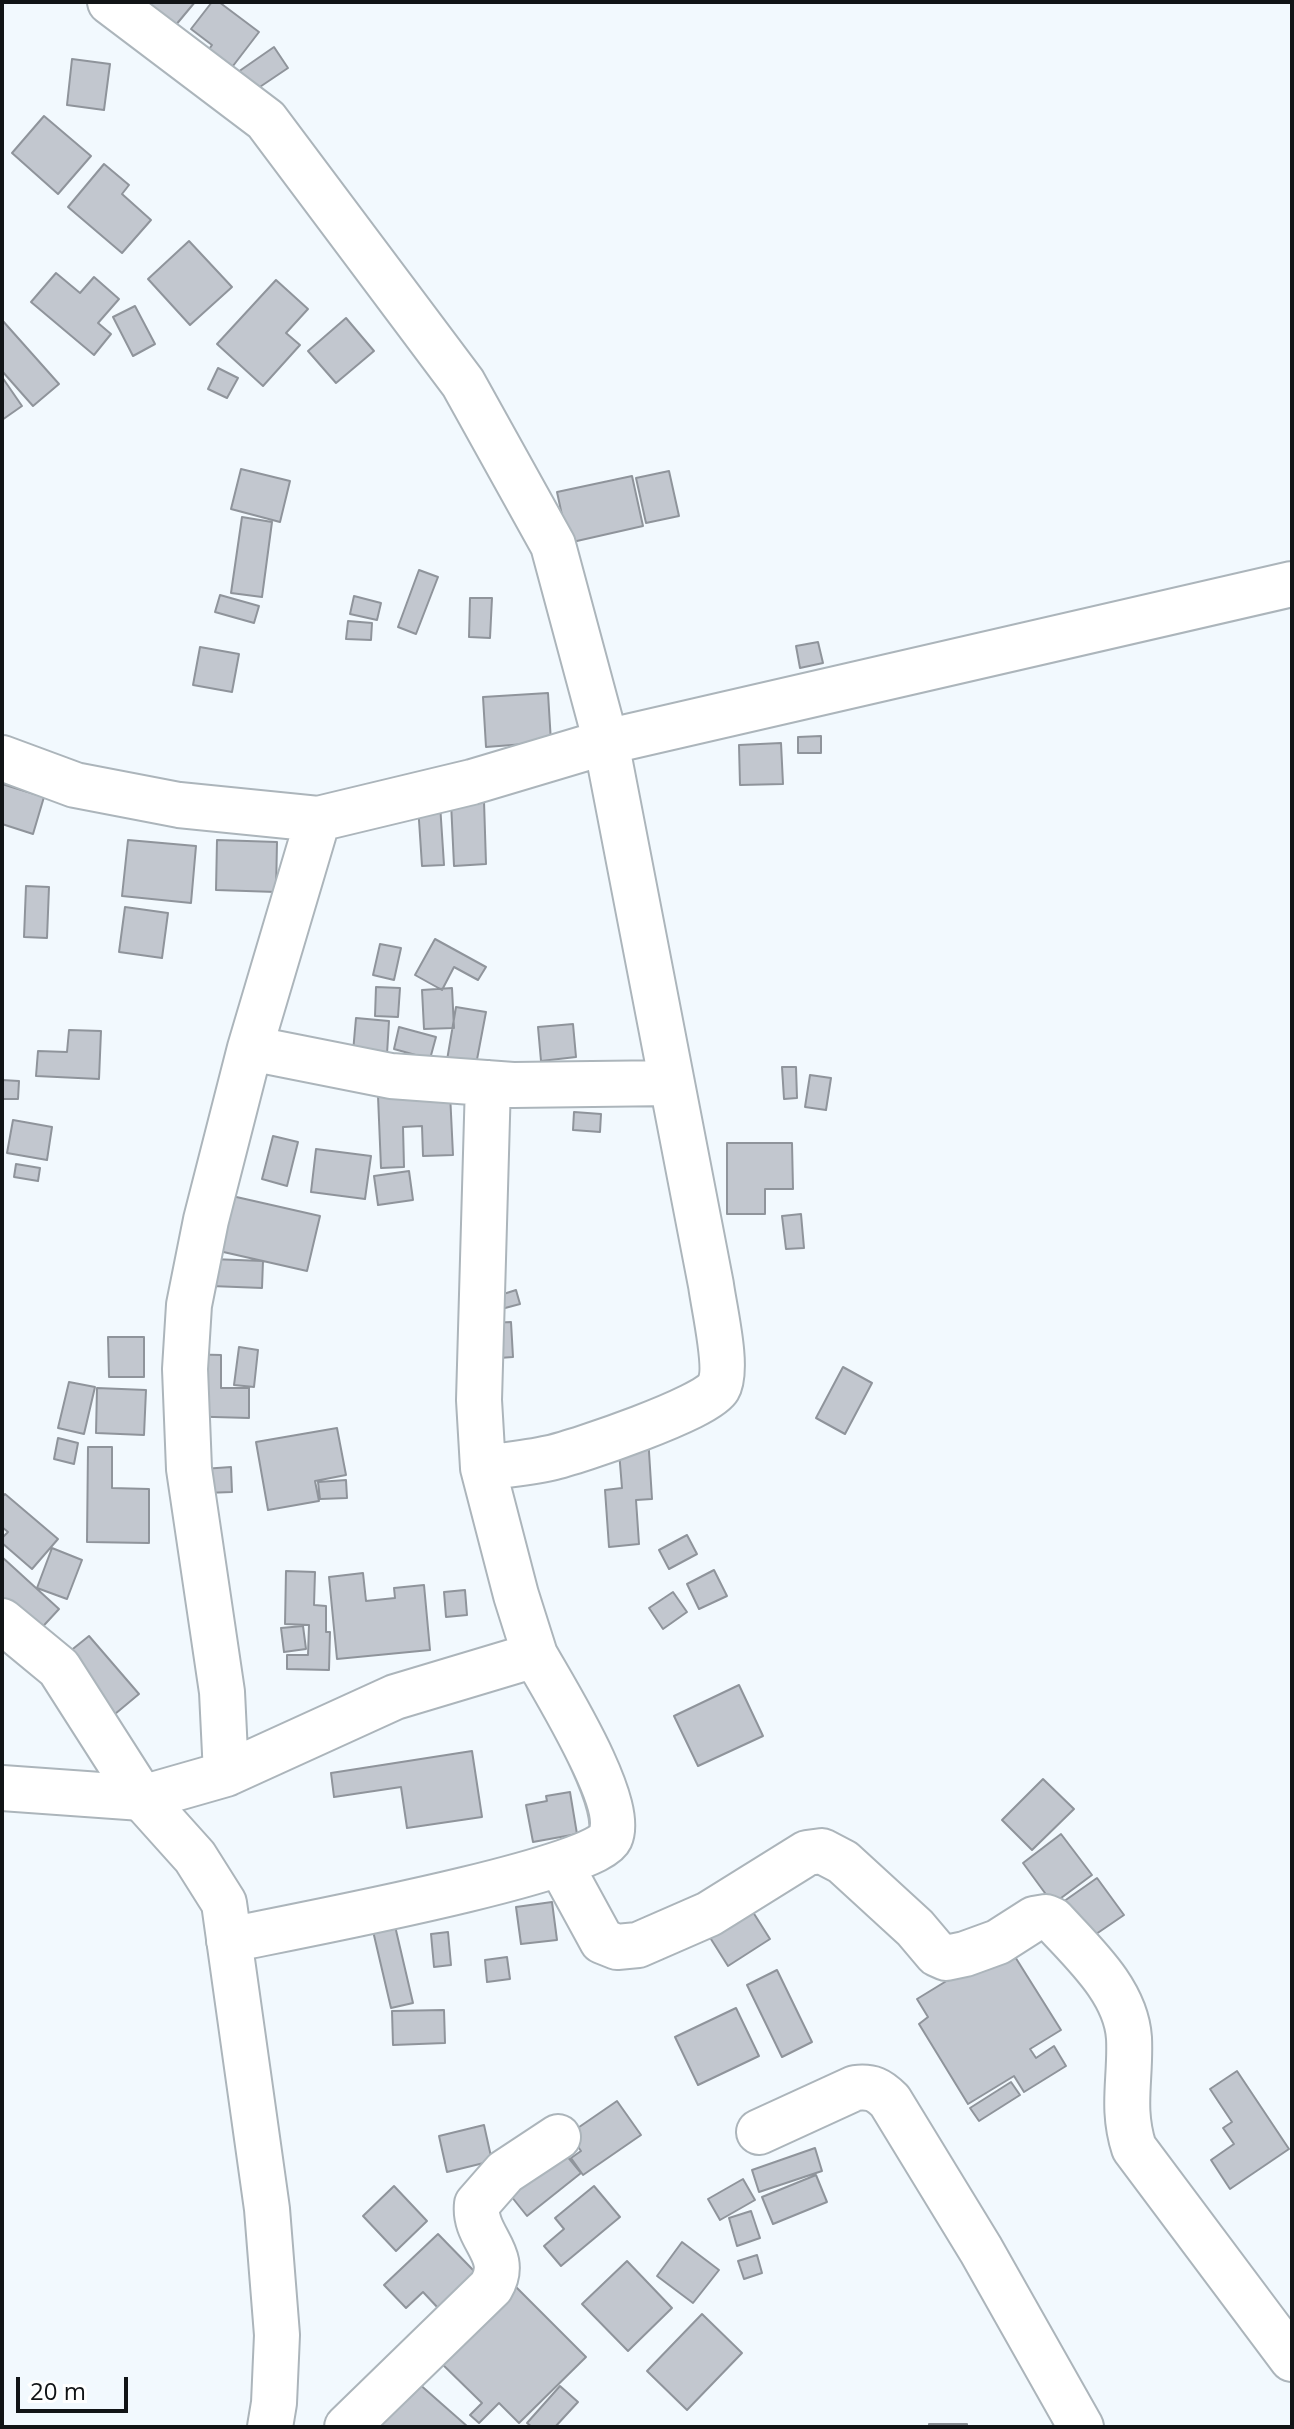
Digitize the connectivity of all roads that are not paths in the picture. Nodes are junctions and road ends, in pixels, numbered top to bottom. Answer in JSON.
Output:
{"nodes":[{"id":1,"x":110,"y":2,"type":"edge"},
{"id":2,"x":1292,"y":584,"type":"edge"},
{"id":3,"x":606,"y":742,"type":"junction"},
{"id":4,"x":2,"y":758,"type":"edge"},
{"id":5,"x":318,"y":819,"type":"junction"},
{"id":6,"x":250,"y":1048,"type":"junction"},
{"id":7,"x":488,"y":1083,"type":"junction"},
{"id":8,"x":672,"y":1083,"type":"junction"},
{"id":9,"x":483,"y":1468,"type":"junction"},
{"id":10,"x":2,"y":1621,"type":"edge"},
{"id":11,"x":535,"y":1655,"type":"junction"},
{"id":12,"x":226,"y":1774,"type":"junction"},
{"id":13,"x":2,"y":1788,"type":"edge"},
{"id":14,"x":142,"y":1798,"type":"junction"},
{"id":15,"x":560,"y":1864,"type":"junction"},
{"id":16,"x":229,"y":1940,"type":"junction"},
{"id":17,"x":759,"y":2132,"type":"dead end"},
{"id":18,"x":558,"y":2137,"type":"dead end"},
{"id":19,"x":1292,"y":2359,"type":"edge"},
{"id":20,"x":270,"y":2427,"type":"edge"},
{"id":21,"x":347,"y":2427,"type":"edge"},
{"id":22,"x":1081,"y":2427,"type":"edge"}],
"edges":[{"from":1,"to":3,"type":"street"},
{"from":2,"to":3,"type":"street"},
{"from":3,"to":5,"type":"street"},
{"from":3,"to":8,"type":"street"},
{"from":4,"to":5,"type":"street"},
{"from":5,"to":6,"type":"street"},
{"from":6,"to":7,"type":"street"},
{"from":6,"to":12,"type":"street"},
{"from":7,"to":8,"type":"street"},
{"from":7,"to":9,"type":"street"},
{"from":8,"to":9,"type":"street"},
{"from":9,"to":11,"type":"street"},
{"from":10,"to":14,"type":"street"},
{"from":11,"to":12,"type":"street"},
{"from":11,"to":15,"type":"street"},
{"from":12,"to":14,"type":"street"},
{"from":13,"to":14,"type":"street"},
{"from":14,"to":16,"type":"street"},
{"from":15,"to":16,"type":"street"},
{"from":15,"to":19,"type":"street"},
{"from":16,"to":20,"type":"street"},
{"from":17,"to":22,"type":"street"},
{"from":18,"to":21,"type":"street"}]}
